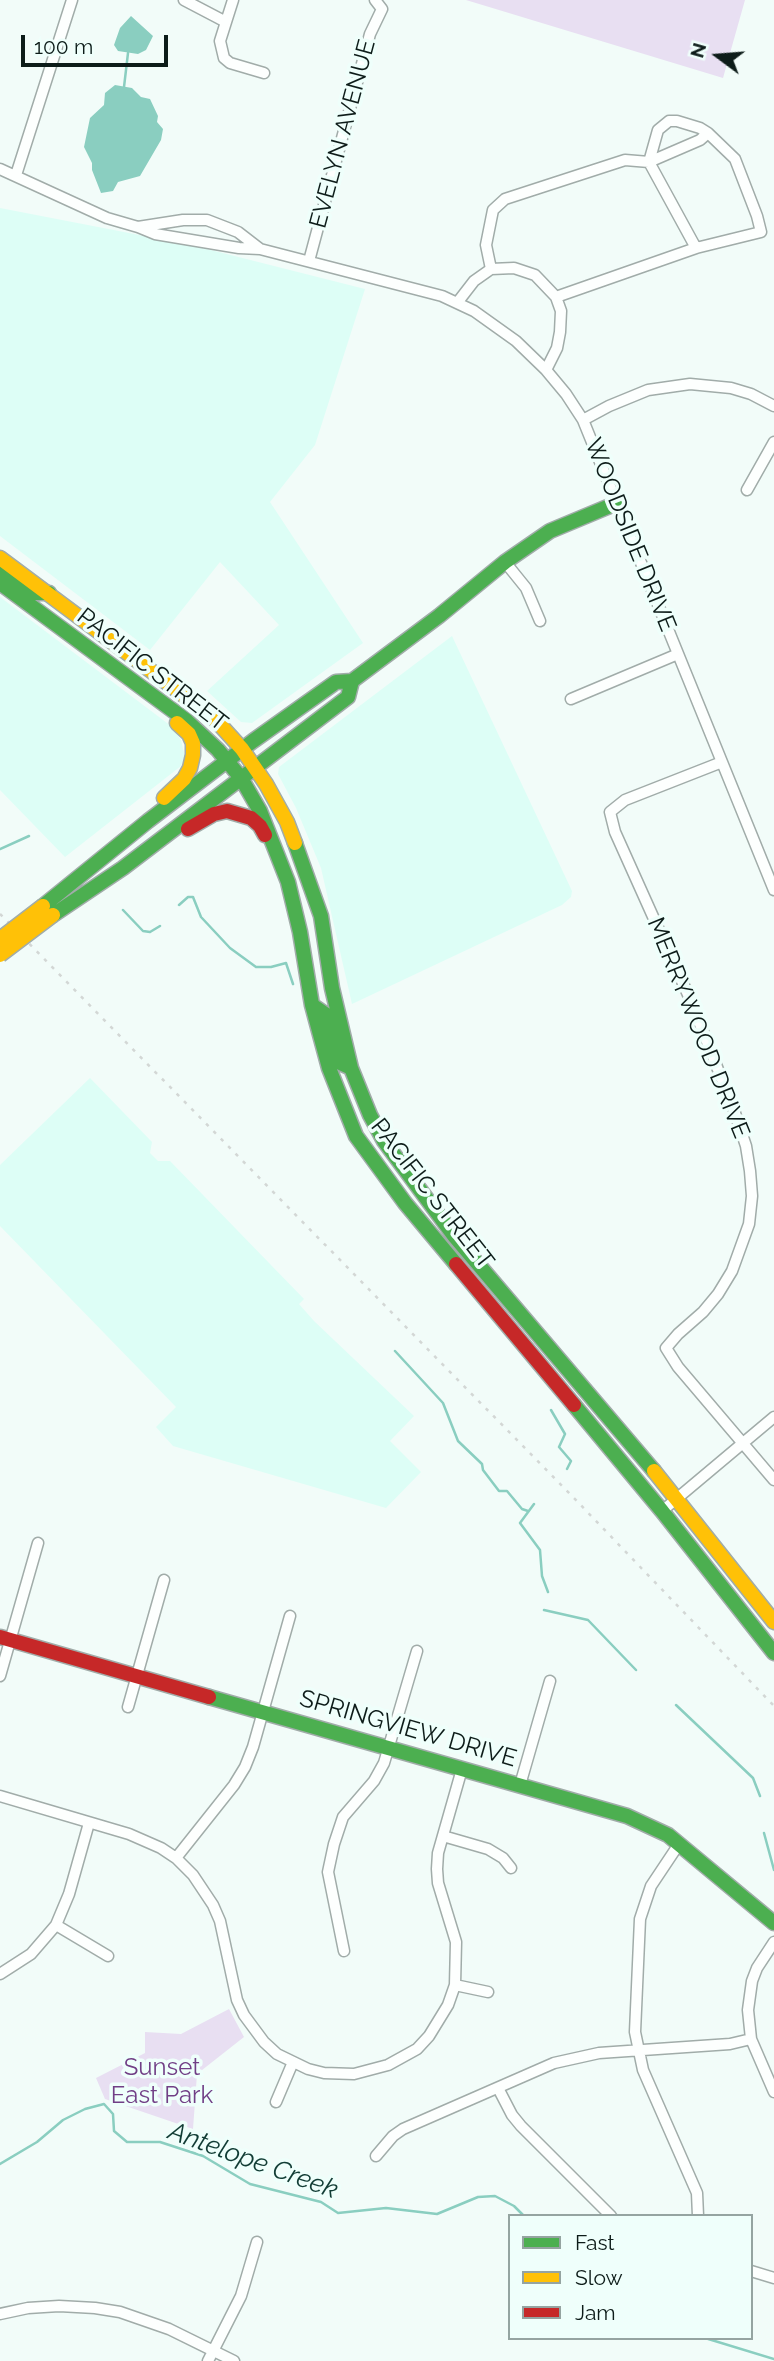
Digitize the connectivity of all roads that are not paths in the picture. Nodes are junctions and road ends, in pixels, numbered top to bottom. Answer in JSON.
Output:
{"nodes":[{"id":1,"x":72,"y":0,"type":"edge"},
{"id":2,"x":184,"y":0,"type":"edge"},
{"id":3,"x":233,"y":0,"type":"edge"},
{"id":4,"x":378,"y":5,"type":"edge"},
{"id":5,"x":226,"y":22,"type":"junction"},
{"id":6,"x":264,"y":73,"type":"dead end"},
{"id":7,"x":708,"y":132,"type":"junction"},
{"id":8,"x":649,"y":162,"type":"junction"},
{"id":9,"x":0,"y":169,"type":"edge"},
{"id":10,"x":16,"y":175,"type":"junction"},
{"id":11,"x":138,"y":228,"type":"junction"},
{"id":12,"x":696,"y":248,"type":"junction"},
{"id":13,"x":260,"y":249,"type":"junction"},
{"id":14,"x":309,"y":261,"type":"junction"},
{"id":15,"x":491,"y":269,"type":"junction"},
{"id":16,"x":556,"y":297,"type":"junction"},
{"id":17,"x":457,"y":303,"type":"junction"},
{"id":18,"x":546,"y":370,"type":"junction"},
{"id":19,"x":773,"y":402,"type":"edge"},
{"id":20,"x":583,"y":420,"type":"junction"},
{"id":21,"x":774,"y":442,"type":"edge"},
{"id":22,"x":747,"y":490,"type":"dead end"},
{"id":23,"x":617,"y":503,"type":"junction"},
{"id":24,"x":0,"y":558,"type":"edge"},
{"id":25,"x":505,"y":562,"type":"junction"},
{"id":26,"x":0,"y":572,"type":"edge"},
{"id":27,"x":0,"y":583,"type":"edge"},
{"id":28,"x":49,"y":593,"type":"junction"},
{"id":29,"x":540,"y":621,"type":"dead end"},
{"id":30,"x":678,"y":654,"type":"junction"},
{"id":31,"x":134,"y":681,"type":"junction"},
{"id":32,"x":352,"y":681,"type":"junction"},
{"id":33,"x":571,"y":699,"type":"dead end"},
{"id":34,"x":242,"y":749,"type":"junction"},
{"id":35,"x":227,"y":761,"type":"junction"},
{"id":36,"x":722,"y":762,"type":"junction"},
{"id":37,"x":255,"y":768,"type":"junction"},
{"id":38,"x":241,"y":778,"type":"junction"},
{"id":39,"x":148,"y":821,"type":"junction"},
{"id":40,"x":160,"y":839,"type":"junction"},
{"id":41,"x":278,"y":852,"type":"junction"},
{"id":42,"x":773,"y":883,"type":"edge"},
{"id":43,"x":48,"y":911,"type":"junction"},
{"id":44,"x":0,"y":939,"type":"edge"},
{"id":45,"x":0,"y":955,"type":"edge"},
{"id":46,"x":312,"y":1005,"type":"junction"},
{"id":47,"x":351,"y":1068,"type":"junction"},
{"id":48,"x":384,"y":1141,"type":"junction"},
{"id":49,"x":367,"y":1151,"type":"junction"},
{"id":50,"x":455,"y":1237,"type":"junction"},
{"id":51,"x":443,"y":1248,"type":"junction"},
{"id":52,"x":774,"y":1417,"type":"edge"},
{"id":53,"x":743,"y":1443,"type":"junction"},
{"id":54,"x":774,"y":1480,"type":"edge"},
{"id":55,"x":676,"y":1497,"type":"junction"},
{"id":56,"x":662,"y":1511,"type":"junction"},
{"id":57,"x":38,"y":1544,"type":"dead end"},
{"id":58,"x":164,"y":1580,"type":"dead end"},
{"id":59,"x":290,"y":1616,"type":"dead end"},
{"id":60,"x":774,"y":1622,"type":"edge"},
{"id":61,"x":752,"y":1627,"type":"junction"},
{"id":62,"x":5,"y":1638,"type":"edge"},
{"id":63,"x":774,"y":1638,"type":"edge"},
{"id":64,"x":417,"y":1651,"type":"dead end"},
{"id":65,"x":774,"y":1653,"type":"edge"},
{"id":66,"x":0,"y":1676,"type":"edge"},
{"id":67,"x":137,"y":1676,"type":"junction"},
{"id":68,"x":550,"y":1681,"type":"dead end"},
{"id":69,"x":128,"y":1707,"type":"dead end"},
{"id":70,"x":263,"y":1712,"type":"junction"},
{"id":71,"x":390,"y":1748,"type":"junction"},
{"id":72,"x":462,"y":1769,"type":"junction"},
{"id":73,"x":520,"y":1785,"type":"junction"},
{"id":74,"x":0,"y":1796,"type":"edge"},
{"id":75,"x":89,"y":1823,"type":"junction"},
{"id":76,"x":443,"y":1836,"type":"junction"},
{"id":77,"x":678,"y":1844,"type":"junction"},
{"id":78,"x":176,"y":1858,"type":"junction"},
{"id":79,"x":511,"y":1868,"type":"dead end"},
{"id":80,"x":774,"y":1923,"type":"edge"},
{"id":81,"x":56,"y":1925,"type":"junction"},
{"id":82,"x":774,"y":1942,"type":"edge"},
{"id":83,"x":344,"y":1951,"type":"dead end"},
{"id":84,"x":108,"y":1956,"type":"dead end"},
{"id":85,"x":0,"y":1974,"type":"edge"},
{"id":86,"x":456,"y":1985,"type":"junction"},
{"id":87,"x":488,"y":1992,"type":"dead end"},
{"id":88,"x":751,"y":2039,"type":"junction"},
{"id":89,"x":637,"y":2050,"type":"junction"},
{"id":90,"x":293,"y":2062,"type":"junction"},
{"id":91,"x":498,"y":2088,"type":"junction"},
{"id":92,"x":774,"y":2092,"type":"edge"},
{"id":93,"x":275,"y":2102,"type":"dead end"},
{"id":94,"x":376,"y":2156,"type":"dead end"},
{"id":95,"x":609,"y":2214,"type":"edge"},
{"id":96,"x":698,"y":2214,"type":"edge"},
{"id":97,"x":257,"y":2242,"type":"dead end"},
{"id":98,"x":753,"y":2272,"type":"edge"},
{"id":99,"x":774,"y":2278,"type":"edge"},
{"id":100,"x":0,"y":2314,"type":"edge"},
{"id":101,"x":211,"y":2356,"type":"edge"},
{"id":102,"x":234,"y":2361,"type":"edge"}],
"edges":[{"from":1,"to":10,"type":"street"},
{"from":2,"to":5,"type":"street"},
{"from":3,"to":5,"type":"street"},
{"from":4,"to":14,"type":"street","name":"EVELYN AVENUE"},
{"from":5,"to":6,"type":"street"},
{"from":7,"to":8,"type":"street"},
{"from":7,"to":8,"type":"street"},
{"from":7,"to":12,"type":"street"},
{"from":8,"to":12,"type":"street"},
{"from":8,"to":15,"type":"street"},
{"from":9,"to":10,"type":"street"},
{"from":10,"to":11,"type":"street"},
{"from":11,"to":13,"type":"street"},
{"from":11,"to":13,"type":"street"},
{"from":12,"to":16,"type":"street"},
{"from":13,"to":14,"type":"street","name":"WOODSIDE DRIVE"},
{"from":14,"to":17,"type":"street","name":"WOODSIDE DRIVE"},
{"from":15,"to":16,"type":"street"},
{"from":15,"to":17,"type":"street"},
{"from":16,"to":18,"type":"street"},
{"from":17,"to":18,"type":"street","name":"WOODSIDE DRIVE"},
{"from":18,"to":20,"type":"street","name":"WOODSIDE DRIVE"},
{"from":19,"to":20,"type":"street"},
{"from":20,"to":23,"type":"street","name":"WOODSIDE DRIVE"},
{"from":21,"to":22,"type":"street"},
{"from":23,"to":25,"type":"main road"},
{"from":23,"to":30,"type":"street","name":"WOODSIDE DRIVE"},
{"from":24,"to":28,"type":"main road","name":"PACIFIC STREET"},
{"from":25,"to":29,"type":"street"},
{"from":25,"to":32,"type":"main road"},
{"from":26,"to":28,"type":"main road"},
{"from":27,"to":31,"type":"main road","name":"PACIFIC STREET"},
{"from":28,"to":34,"type":"main road","name":"PACIFIC STREET"},
{"from":30,"to":33,"type":"street"},
{"from":30,"to":36,"type":"street","name":"WOODSIDE DRIVE"},
{"from":31,"to":35,"type":"main road","name":"PACIFIC STREET"},
{"from":31,"to":39,"type":"main road"},
{"from":32,"to":34,"type":"main road"},
{"from":32,"to":37,"type":"main road"},
{"from":34,"to":35,"type":"main road"},
{"from":34,"to":37,"type":"main road","name":"PACIFIC STREET"},
{"from":35,"to":38,"type":"main road","name":"PACIFIC STREET"},
{"from":35,"to":39,"type":"main road"},
{"from":36,"to":42,"type":"street","name":"WOODSIDE DRIVE"},
{"from":36,"to":53,"type":"street","name":"MERRYWOOD DRIVE"},
{"from":37,"to":38,"type":"main road"},
{"from":37,"to":47,"type":"main road","name":"PACIFIC STREET"},
{"from":38,"to":40,"type":"main road"},
{"from":38,"to":41,"type":"main road","name":"PACIFIC STREET"},
{"from":39,"to":43,"type":"main road"},
{"from":40,"to":41,"type":"main road"},
{"from":40,"to":43,"type":"main road"},
{"from":41,"to":46,"type":"main road","name":"PACIFIC STREET"},
{"from":43,"to":44,"type":"main road","bridge":true},
{"from":43,"to":45,"type":"main road","bridge":true},
{"from":46,"to":47,"type":"main road"},
{"from":46,"to":49,"type":"main road","name":"PACIFIC STREET"},
{"from":47,"to":48,"type":"main road","name":"PACIFIC STREET"},
{"from":48,"to":49,"type":"main road"},
{"from":48,"to":50,"type":"main road","name":"PACIFIC STREET"},
{"from":49,"to":51,"type":"main road","name":"PACIFIC STREET"},
{"from":50,"to":51,"type":"main road"},
{"from":50,"to":55,"type":"main road","name":"PACIFIC STREET"},
{"from":51,"to":56,"type":"main road","name":"PACIFIC STREET"},
{"from":52,"to":53,"type":"street"},
{"from":53,"to":54,"type":"street"},
{"from":53,"to":55,"type":"street"},
{"from":55,"to":56,"type":"street"},
{"from":55,"to":60,"type":"main road","name":"PACIFIC STREET"},
{"from":56,"to":61,"type":"main road","name":"PACIFIC STREET"},
{"from":57,"to":62,"type":"street"},
{"from":58,"to":67,"type":"street"},
{"from":59,"to":70,"type":"street"},
{"from":61,"to":63,"type":"main road"},
{"from":61,"to":65,"type":"main road","name":"PACIFIC STREET"},
{"from":62,"to":66,"type":"street"},
{"from":62,"to":67,"type":"main road","name":"SPRINGVIEW DRIVE"},
{"from":64,"to":71,"type":"street"},
{"from":67,"to":69,"type":"street"},
{"from":67,"to":70,"type":"main road","name":"SPRINGVIEW DRIVE"},
{"from":68,"to":73,"type":"street"},
{"from":70,"to":71,"type":"main road","name":"SPRINGVIEW DRIVE"},
{"from":70,"to":78,"type":"street"},
{"from":71,"to":72,"type":"main road","name":"SPRINGVIEW DRIVE"},
{"from":71,"to":83,"type":"street"},
{"from":72,"to":73,"type":"main road","name":"SPRINGVIEW DRIVE"},
{"from":72,"to":76,"type":"street"},
{"from":73,"to":77,"type":"main road","name":"SPRINGVIEW DRIVE"},
{"from":74,"to":75,"type":"street"},
{"from":75,"to":78,"type":"street"},
{"from":75,"to":81,"type":"street"},
{"from":76,"to":79,"type":"street"},
{"from":76,"to":86,"type":"street"},
{"from":77,"to":80,"type":"main road","name":"SPRINGVIEW DRIVE"},
{"from":77,"to":89,"type":"street"},
{"from":78,"to":90,"type":"street"},
{"from":81,"to":84,"type":"street"},
{"from":81,"to":85,"type":"street"},
{"from":82,"to":88,"type":"street"},
{"from":86,"to":87,"type":"street"},
{"from":86,"to":90,"type":"street"},
{"from":88,"to":89,"type":"street"},
{"from":88,"to":92,"type":"street"},
{"from":89,"to":91,"type":"street"},
{"from":89,"to":96,"type":"street"},
{"from":90,"to":93,"type":"street"},
{"from":91,"to":94,"type":"street"},
{"from":91,"to":95,"type":"street"},
{"from":97,"to":101,"type":"street"},
{"from":98,"to":99,"type":"street"},
{"from":100,"to":101,"type":"street"},
{"from":101,"to":102,"type":"street"}]}
